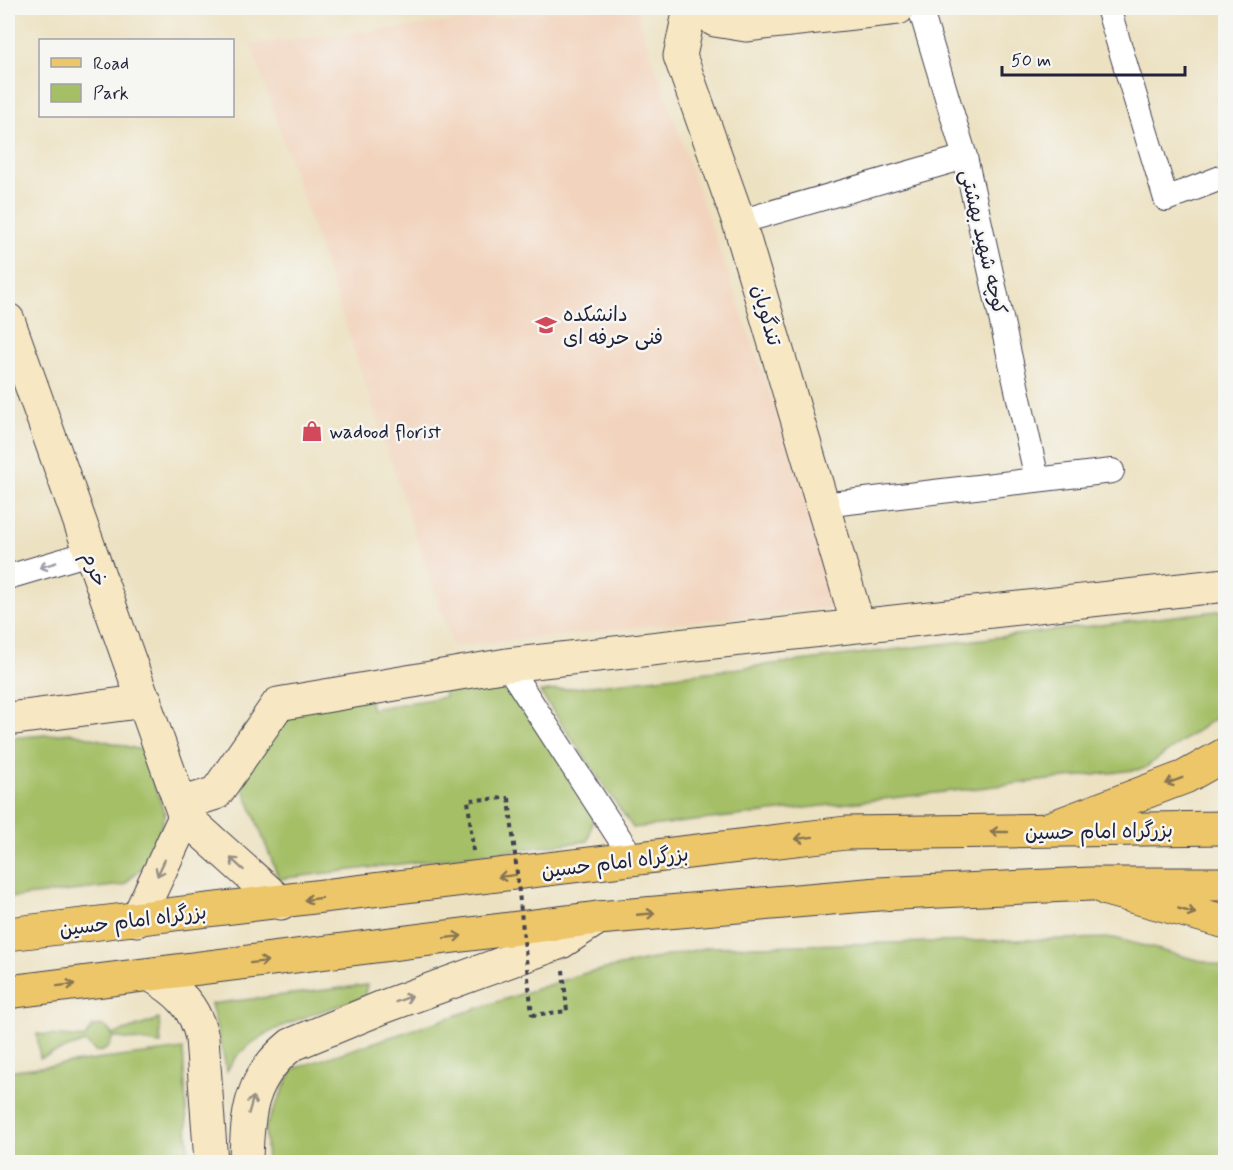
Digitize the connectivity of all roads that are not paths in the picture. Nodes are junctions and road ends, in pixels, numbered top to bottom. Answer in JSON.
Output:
{"nodes":[{"id":1,"x":690,"y":8,"type":"edge"},
{"id":2,"x":705,"y":8,"type":"edge"},
{"id":3,"x":898,"y":8,"type":"edge"},
{"id":4,"x":920,"y":8,"type":"edge"},
{"id":5,"x":1108,"y":8,"type":"edge"},
{"id":6,"x":965,"y":157,"type":"junction"},
{"id":7,"x":1226,"y":176,"type":"edge"},
{"id":8,"x":739,"y":222,"type":"junction"},
{"id":9,"x":8,"y":320,"type":"edge"},
{"id":10,"x":1112,"y":471,"type":"dead end"},
{"id":11,"x":1037,"y":479,"type":"junction"},
{"id":12,"x":823,"y":505,"type":"junction"},
{"id":13,"x":89,"y":553,"type":"junction"},
{"id":14,"x":8,"y":578,"type":"edge"},
{"id":15,"x":1226,"y":585,"type":"edge"},
{"id":16,"x":858,"y":625,"type":"junction"},
{"id":17,"x":507,"y":665,"type":"junction"},
{"id":18,"x":146,"y":701,"type":"junction"},
{"id":19,"x":8,"y":718,"type":"edge"},
{"id":20,"x":1226,"y":754,"type":"edge"},
{"id":21,"x":183,"y":810,"type":"junction"},
{"id":22,"x":1226,"y":828,"type":"edge"},
{"id":23,"x":1039,"y":832,"type":"junction"},
{"id":24,"x":633,"y":859,"type":"junction"},
{"id":25,"x":1090,"y":884,"type":"junction"},
{"id":26,"x":1226,"y":884,"type":"edge"},
{"id":27,"x":281,"y":903,"type":"junction"},
{"id":28,"x":598,"y":918,"type":"junction"},
{"id":29,"x":137,"y":920,"type":"junction"},
{"id":30,"x":1226,"y":922,"type":"edge"},
{"id":31,"x":8,"y":934,"type":"edge"},
{"id":32,"x":151,"y":975,"type":"junction"},
{"id":33,"x":8,"y":992,"type":"edge"},
{"id":34,"x":212,"y":1162,"type":"edge"},
{"id":35,"x":246,"y":1162,"type":"edge"}],
"edges":[{"from":1,"to":8,"type":"street","name":"تندگویان"},
{"from":2,"to":3,"type":"street"},
{"from":4,"to":6,"type":"street","name":"کوچه شهید بهشتی"},
{"from":5,"to":7,"type":"street"},
{"from":6,"to":8,"type":"street"},
{"from":6,"to":11,"type":"street","name":"کوچه شهید بهشتی"},
{"from":8,"to":12,"type":"street","name":"تندگویان"},
{"from":9,"to":13,"type":"street","name":"خرم"},
{"from":10,"to":11,"type":"street"},
{"from":11,"to":12,"type":"street"},
{"from":12,"to":16,"type":"street","name":"تندگویان"},
{"from":13,"to":14,"type":"street","one_way":true},
{"from":13,"to":18,"type":"street","name":"خرم"},
{"from":15,"to":16,"type":"street"},
{"from":16,"to":17,"type":"street"},
{"from":17,"to":21,"type":"street"},
{"from":17,"to":24,"type":"street"},
{"from":18,"to":19,"type":"street"},
{"from":18,"to":21,"type":"street","name":"خرم"},
{"from":20,"to":23,"type":"main road","one_way":true},
{"from":27,"to":21,"type":"street","one_way":true},
{"from":21,"to":29,"type":"street","one_way":true},
{"from":22,"to":23,"type":"main road","name":"بزرگراه امام حسین"},
{"from":23,"to":24,"type":"main road","name":"بزرگراه امام حسین","one_way":true},
{"from":24,"to":27,"type":"main road","name":"بزرگراه امام حسین","one_way":true},
{"from":25,"to":26,"type":"main road"},
{"from":28,"to":25,"type":"main road","one_way":true},
{"from":25,"to":30,"type":"main road","one_way":true},
{"from":27,"to":29,"type":"main road","name":"بزرگراه امام حسین"},
{"from":32,"to":28,"type":"main road","one_way":true},
{"from":35,"to":28,"type":"street","one_way":true},
{"from":29,"to":31,"type":"main road","name":"بزرگراه امام حسین"},
{"from":33,"to":32,"type":"main road","one_way":true},
{"from":32,"to":34,"type":"street"}]}
